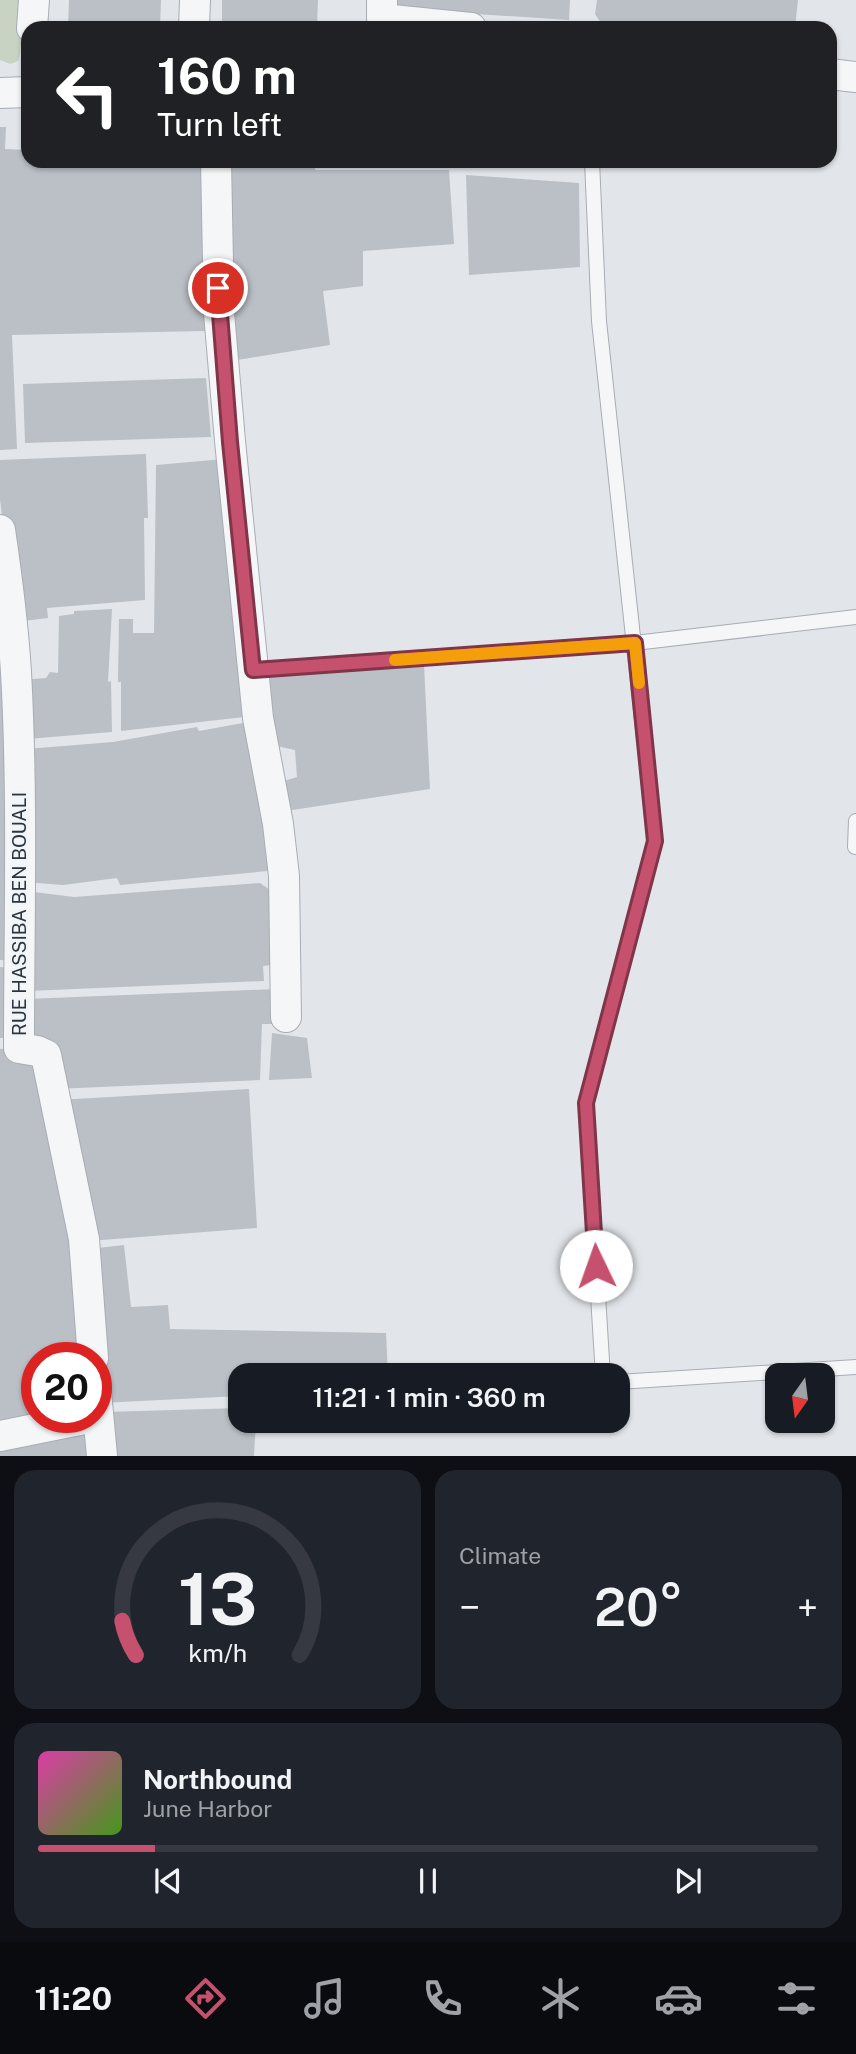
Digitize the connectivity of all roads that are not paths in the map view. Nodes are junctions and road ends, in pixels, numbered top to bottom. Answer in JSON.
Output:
{"nodes":[{"id":1,"x":34,"y":0,"type":"edge"},
{"id":2,"x":195,"y":0,"type":"edge"},
{"id":3,"x":382,"y":0,"type":"edge"},
{"id":4,"x":32,"y":21,"type":"edge"},
{"id":5,"x":194,"y":21,"type":"edge"},
{"id":6,"x":402,"y":21,"type":"edge"},
{"id":7,"x":837,"y":75,"type":"edge"},
{"id":8,"x":856,"y":77,"type":"edge"},
{"id":9,"x":21,"y":92,"type":"edge"},
{"id":10,"x":0,"y":93,"type":"edge"},
{"id":11,"x":216,"y":168,"type":"edge"},
{"id":12,"x":592,"y":168,"type":"edge"},
{"id":13,"x":0,"y":530,"type":"edge"},
{"id":14,"x":856,"y":617,"type":"edge"},
{"id":15,"x":635,"y":643,"type":"junction"},
{"id":16,"x":253,"y":670,"type":"junction"},
{"id":17,"x":856,"y":821,"type":"edge"},
{"id":18,"x":855,"y":847,"type":"edge"},
{"id":19,"x":286,"y":1017,"type":"dead end"},
{"id":20,"x":92,"y":1342,"type":"edge"},
{"id":21,"x":602,"y":1363,"type":"edge"},
{"id":22,"x":856,"y":1367,"type":"edge"},
{"id":23,"x":630,"y":1381,"type":"edge"},
{"id":24,"x":21,"y":1430,"type":"edge"},
{"id":25,"x":99,"y":1433,"type":"edge"},
{"id":26,"x":0,"y":1436,"type":"edge"},
{"id":27,"x":102,"y":1455,"type":"edge"}],
"edges":[{"from":1,"to":4,"type":"street"},
{"from":2,"to":5,"type":"street"},
{"from":3,"to":6,"type":"street"},
{"from":7,"to":8,"type":"street"},
{"from":9,"to":10,"type":"street"},
{"from":11,"to":16,"type":"street"},
{"from":12,"to":15,"type":"lane"},
{"from":13,"to":20,"type":"street","name":"RUE HASSIBA BEN BOUALI"},
{"from":14,"to":15,"type":"lane"},
{"from":15,"to":16,"type":"lane"},
{"from":15,"to":21,"type":"lane"},
{"from":16,"to":19,"type":"street"},
{"from":17,"to":18,"type":"lane"},
{"from":22,"to":23,"type":"lane"},
{"from":24,"to":26,"type":"street"},
{"from":25,"to":27,"type":"street"}]}
